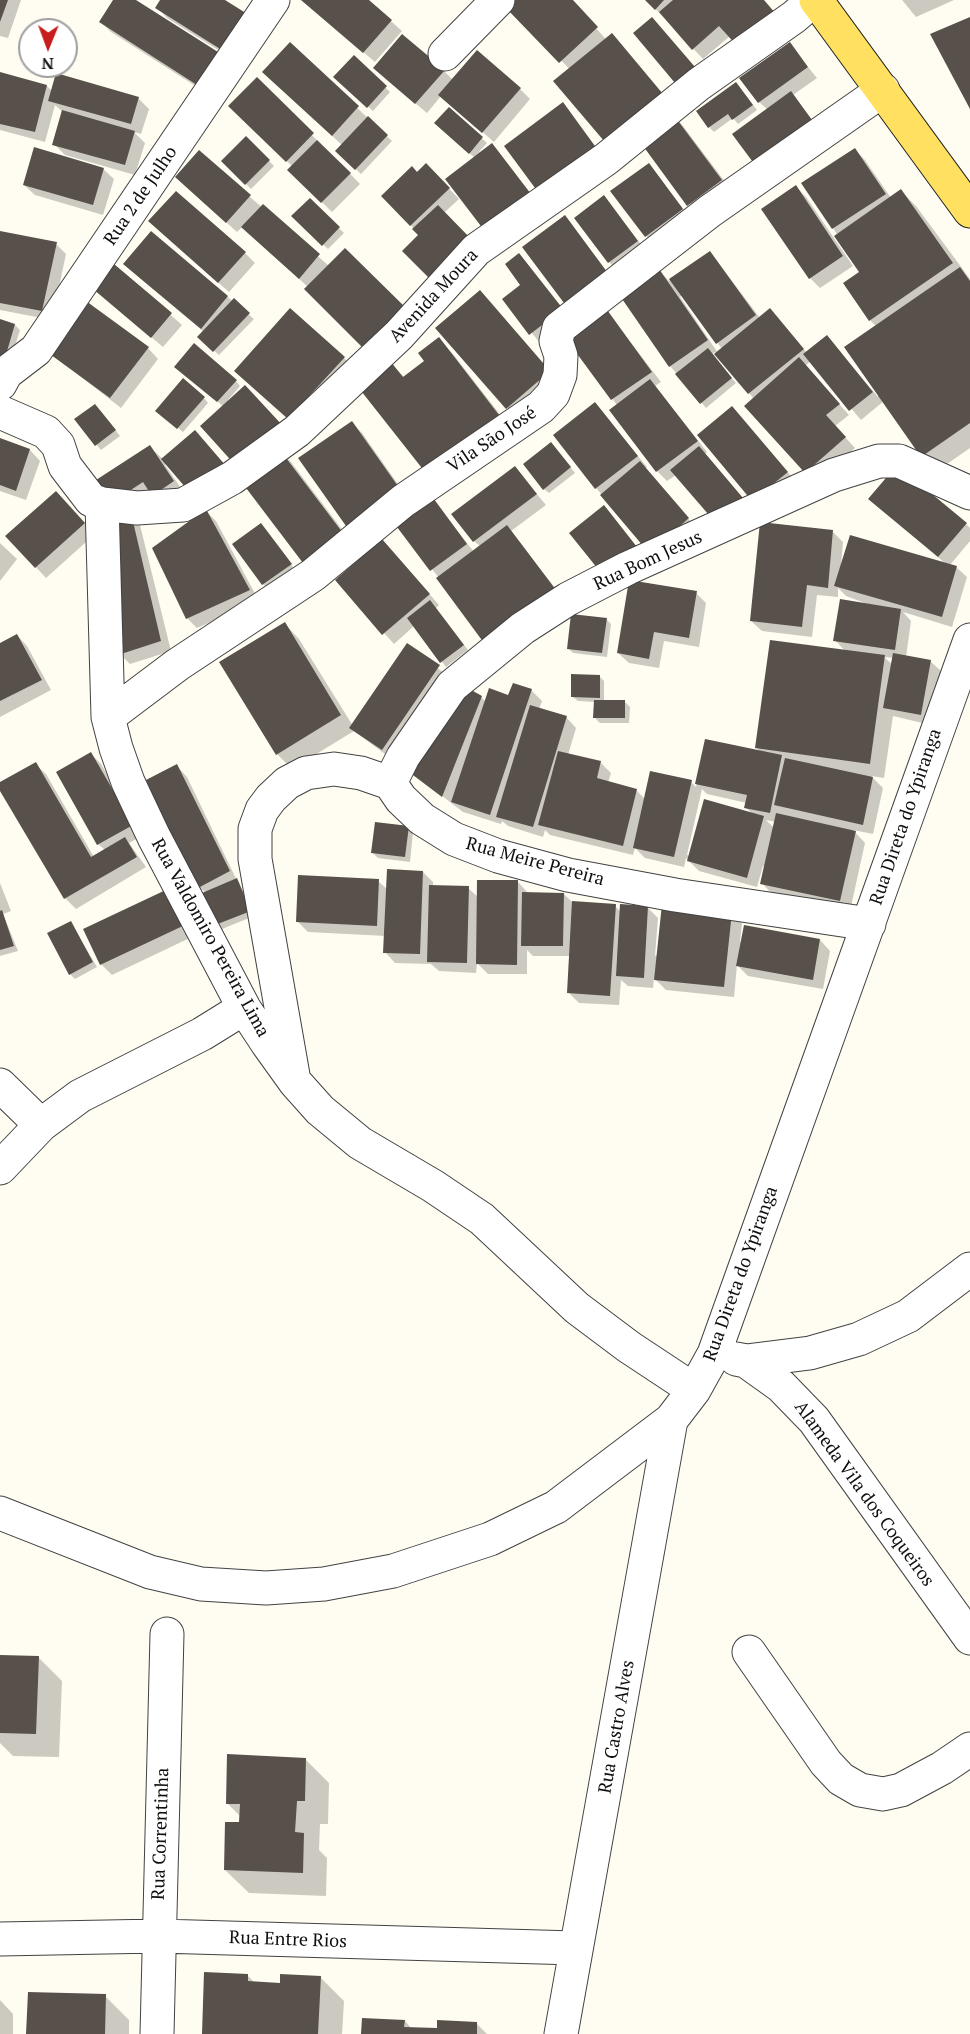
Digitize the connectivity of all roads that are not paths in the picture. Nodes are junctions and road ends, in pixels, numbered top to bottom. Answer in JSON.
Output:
{"nodes":[{"id":1,"x":273,"y":0,"type":"edge"},
{"id":2,"x":498,"y":0,"type":"edge"},
{"id":3,"x":815,"y":0,"type":"edge"},
{"id":4,"x":446,"y":54,"type":"dead end"},
{"id":5,"x":883,"y":90,"type":"junction"},
{"id":6,"x":970,"y":211,"type":"edge"},
{"id":7,"x":0,"y":384,"type":"edge"},
{"id":8,"x":0,"y":412,"type":"edge"},
{"id":9,"x":970,"y":493,"type":"edge"},
{"id":10,"x":102,"y":504,"type":"junction"},
{"id":11,"x":970,"y":640,"type":"edge"},
{"id":12,"x":108,"y":717,"type":"junction"},
{"id":13,"x":390,"y":783,"type":"junction"},
{"id":14,"x":869,"y":924,"type":"junction"},
{"id":15,"x":244,"y":1008,"type":"junction"},
{"id":16,"x":295,"y":1082,"type":"junction"},
{"id":17,"x":0,"y":1085,"type":"edge"},
{"id":18,"x":40,"y":1125,"type":"junction"},
{"id":19,"x":0,"y":1168,"type":"edge"},
{"id":20,"x":970,"y":1269,"type":"edge"},
{"id":21,"x":714,"y":1354,"type":"junction"},
{"id":22,"x":746,"y":1361,"type":"junction"},
{"id":23,"x":694,"y":1390,"type":"junction"},
{"id":24,"x":671,"y":1420,"type":"junction"},
{"id":25,"x":0,"y":1514,"type":"edge"},
{"id":26,"x":166,"y":1634,"type":"dead end"},
{"id":27,"x":970,"y":1638,"type":"edge"},
{"id":28,"x":749,"y":1652,"type":"dead end"},
{"id":29,"x":970,"y":1749,"type":"edge"},
{"id":30,"x":159,"y":1936,"type":"junction"},
{"id":31,"x":0,"y":1939,"type":"edge"},
{"id":32,"x":575,"y":1948,"type":"junction"},
{"id":33,"x":157,"y":2034,"type":"edge"},
{"id":34,"x":561,"y":2034,"type":"edge"}],
"edges":[{"from":1,"to":7,"type":"street","name":"Rua 2 de Julho"},
{"from":2,"to":4,"type":"street"},
{"from":3,"to":5,"type":"main road"},
{"from":3,"to":10,"type":"street","name":"Avenida Moura"},
{"from":5,"to":6,"type":"main road"},
{"from":5,"to":12,"type":"street","name":"Vila São José"},
{"from":8,"to":10,"type":"street"},
{"from":9,"to":13,"type":"street","name":"Rua Bom Jesus"},
{"from":10,"to":12,"type":"street","name":"Rua Valdomiro Pereira Lima"},
{"from":11,"to":14,"type":"street","name":"Rua Direta do Ypiranga"},
{"from":12,"to":15,"type":"street","name":"Rua Valdomiro Pereira Lima"},
{"from":13,"to":14,"type":"street","name":"Rua Meire Pereira"},
{"from":13,"to":16,"type":"street"},
{"from":14,"to":21,"type":"street","name":"Rua Direta do Ypiranga"},
{"from":15,"to":16,"type":"street","name":"Rua Valdomiro Pereira Lima"},
{"from":15,"to":18,"type":"street"},
{"from":16,"to":23,"type":"street","name":"Rua Valdomiro Pereira Lima"},
{"from":17,"to":18,"type":"street"},
{"from":18,"to":19,"type":"street"},
{"from":20,"to":22,"type":"street"},
{"from":21,"to":22,"type":"street"},
{"from":21,"to":23,"type":"street","name":"Rua Direta do Ypiranga"},
{"from":22,"to":27,"type":"street","name":"Alameda Vila dos Coqueiros"},
{"from":23,"to":24,"type":"street","name":"Rua Direta do Ypiranga"},
{"from":24,"to":25,"type":"street","name":"Rua Direta do Ypiranga"},
{"from":24,"to":32,"type":"street","name":"Rua Castro Alves"},
{"from":26,"to":30,"type":"street","name":"Rua Correntinha"},
{"from":28,"to":29,"type":"street"},
{"from":30,"to":31,"type":"street","name":"Rua Entre Rios"},
{"from":30,"to":32,"type":"street","name":"Rua Entre Rios"},
{"from":30,"to":33,"type":"street","name":"Rua Correntinha"},
{"from":32,"to":34,"type":"street","name":"Rua Castro Alves"}]}
